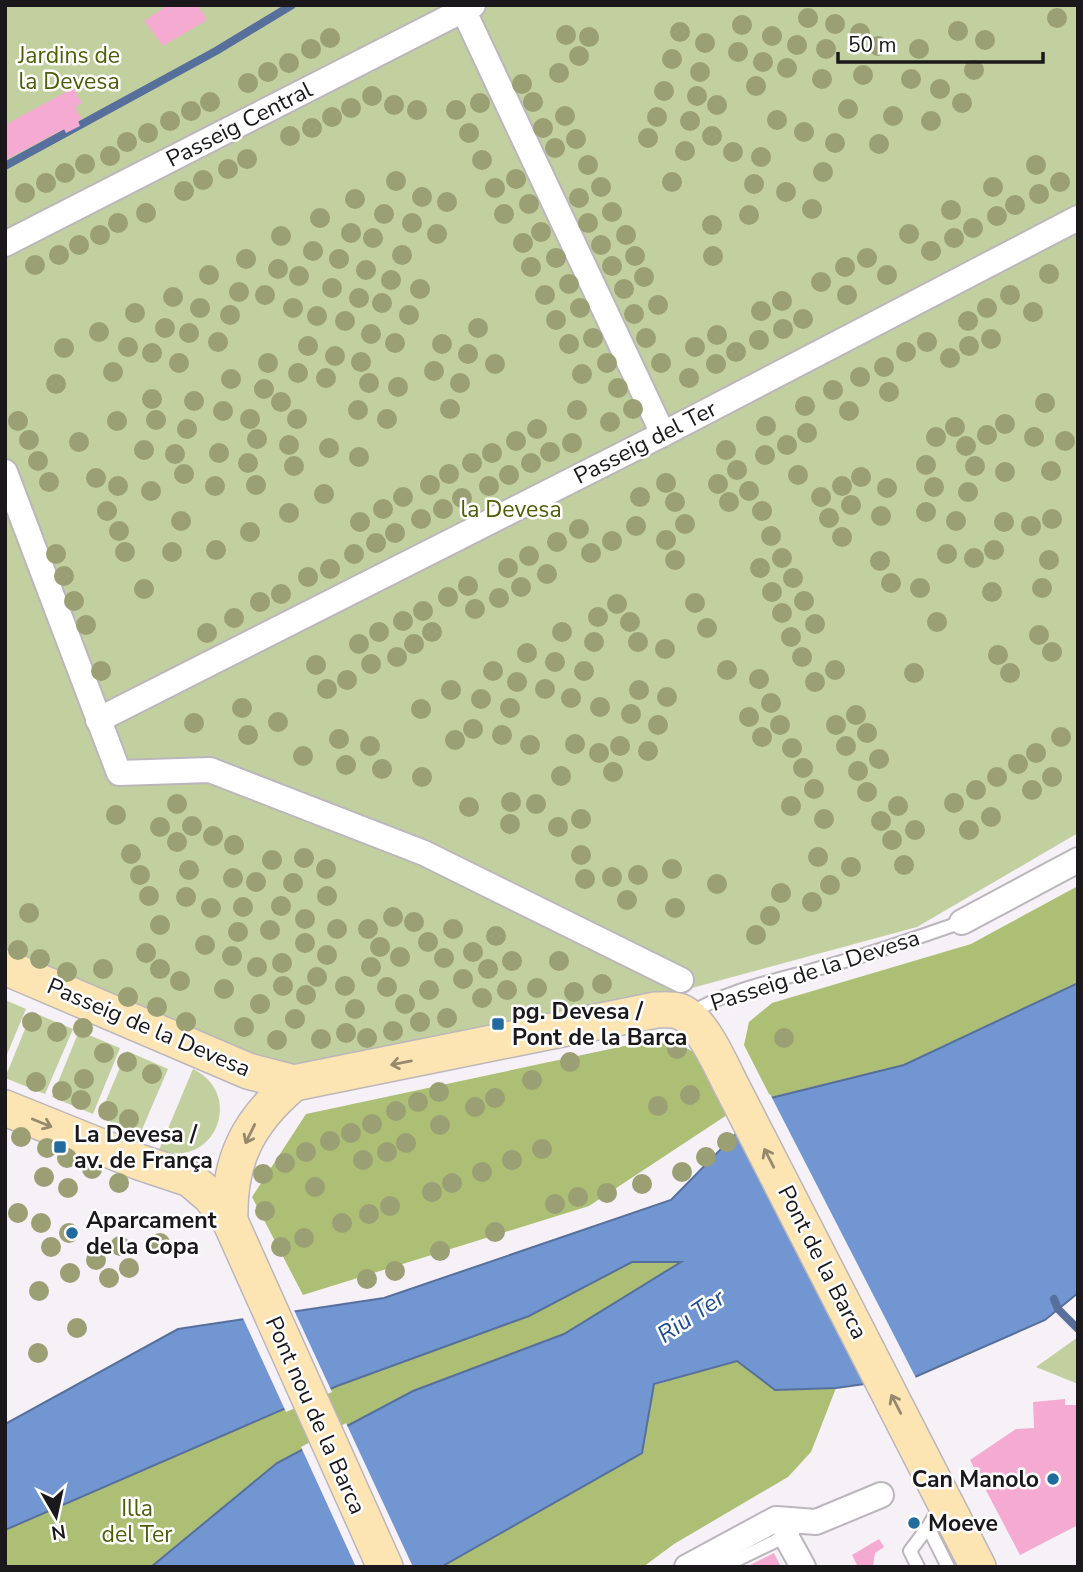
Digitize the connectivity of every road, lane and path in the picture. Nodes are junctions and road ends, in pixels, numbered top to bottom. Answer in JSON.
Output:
{"nodes":[{"id":1,"x":466,"y":7,"type":"edge"},
{"id":2,"x":1078,"y":218,"type":"edge"},
{"id":3,"x":5,"y":244,"type":"edge"},
{"id":4,"x":663,"y":434,"type":"junction"},
{"id":5,"x":5,"y":472,"type":"edge"},
{"id":6,"x":98,"y":720,"type":"junction"},
{"id":7,"x":1078,"y":860,"type":"edge"},
{"id":8,"x":962,"y":922,"type":"joint"},
{"id":9,"x":5,"y":967,"type":"edge"},
{"id":10,"x":681,"y":980,"type":"dead end"},
{"id":11,"x":688,"y":1015,"type":"junction"},
{"id":12,"x":294,"y":1083,"type":"junction"},
{"id":13,"x":5,"y":1108,"type":"edge"},
{"id":14,"x":230,"y":1221,"type":"junction"},
{"id":15,"x":881,"y":1495,"type":"dead end"},
{"id":16,"x":936,"y":1513,"type":"junction"},
{"id":17,"x":788,"y":1528,"type":"junction"},
{"id":18,"x":385,"y":1567,"type":"edge"},
{"id":19,"x":687,"y":1567,"type":"edge"},
{"id":20,"x":722,"y":1567,"type":"edge"},
{"id":21,"x":803,"y":1567,"type":"edge"},
{"id":22,"x":918,"y":1567,"type":"edge"},
{"id":23,"x":948,"y":1567,"type":"edge"},
{"id":24,"x":978,"y":1567,"type":"edge"}],
"edges":[{"from":1,"to":3,"type":"street","name":"Passeig Central"},
{"from":1,"to":4,"type":"street"},
{"from":2,"to":4,"type":"street","name":"Passeig del Ter"},
{"from":4,"to":6,"type":"street","name":"Passeig del Ter"},
{"from":5,"to":6,"type":"street"},
{"from":6,"to":10,"type":"street"},
{"from":7,"to":8,"type":"street","name":"Passeig de la Devesa"},
{"from":8,"to":11,"type":"lane","name":"Passeig de la Devesa"},
{"from":9,"to":12,"type":"main road","name":"Passeig de la Devesa"},
{"from":11,"to":12,"type":"main road","name":"Passeig de la Devesa","one_way":true},
{"from":16,"to":11,"type":"main road","name":"Pont de la Barca","one_way":true},
{"from":12,"to":14,"type":"main road","name":"Passeig de la Devesa","one_way":true},
{"from":13,"to":14,"type":"main road","one_way":true},
{"from":14,"to":18,"type":"main road","name":"Pont nou de la Barca"},
{"from":15,"to":17,"type":"street"},
{"from":16,"to":22,"type":"lane"},
{"from":16,"to":23,"type":"lane"},
{"from":16,"to":24,"type":"main road","name":"Pont de la Barca"},
{"from":17,"to":19,"type":"street"},
{"from":17,"to":20,"type":"lane"},
{"from":17,"to":21,"type":"street"}]}
